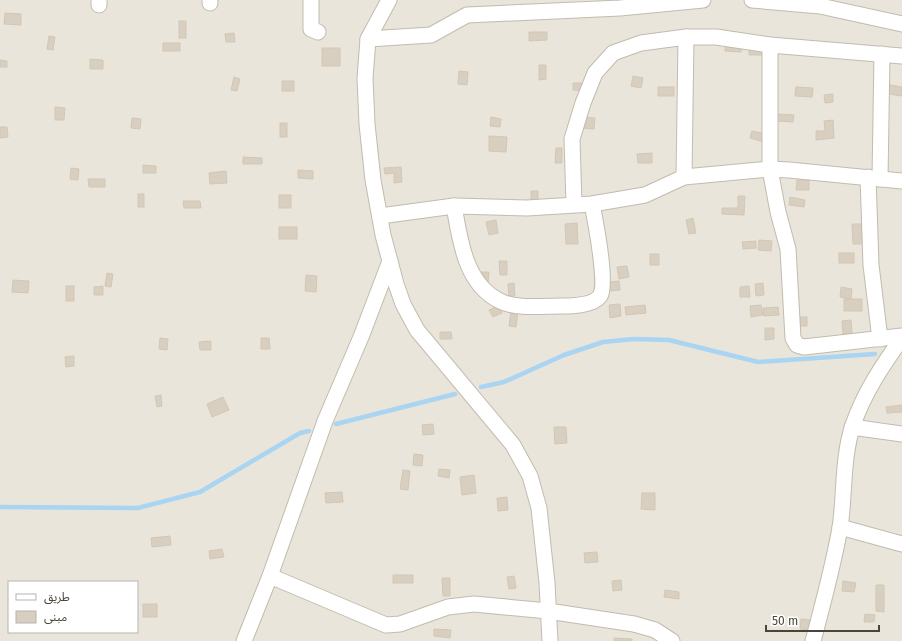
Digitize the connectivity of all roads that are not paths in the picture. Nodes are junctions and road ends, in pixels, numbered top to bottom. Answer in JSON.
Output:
{"nodes":[{"id":1,"x":311,"y":0,"type":"edge"},
{"id":2,"x":389,"y":0,"type":"edge"},
{"id":3,"x":703,"y":0,"type":"edge"},
{"id":4,"x":752,"y":0,"type":"edge"},
{"id":5,"x":620,"y":4,"type":"edge"},
{"id":6,"x":513,"y":6,"type":"edge"},
{"id":7,"x":902,"y":24,"type":"edge"},
{"id":8,"x":318,"y":32,"type":"dead end"},
{"id":9,"x":686,"y":37,"type":"junction"},
{"id":10,"x":368,"y":39,"type":"junction"},
{"id":11,"x":770,"y":45,"type":"junction"},
{"id":12,"x":882,"y":54,"type":"junction"},
{"id":13,"x":902,"y":56,"type":"edge"},
{"id":14,"x":770,"y":169,"type":"junction"},
{"id":15,"x":684,"y":177,"type":"junction"},
{"id":16,"x":874,"y":178,"type":"junction"},
{"id":17,"x":902,"y":181,"type":"edge"},
{"id":18,"x":574,"y":204,"type":"junction"},
{"id":19,"x":592,"y":204,"type":"junction"},
{"id":20,"x":454,"y":206,"type":"junction"},
{"id":21,"x":380,"y":216,"type":"junction"},
{"id":22,"x":390,"y":261,"type":"junction"},
{"id":23,"x":902,"y":337,"type":"edge"},
{"id":24,"x":880,"y":339,"type":"junction"},
{"id":25,"x":852,"y":427,"type":"junction"},
{"id":26,"x":902,"y":434,"type":"edge"},
{"id":27,"x":840,"y":527,"type":"junction"},
{"id":28,"x":902,"y":544,"type":"edge"},
{"id":29,"x":270,"y":576,"type":"junction"},
{"id":30,"x":548,"y":611,"type":"junction"},
{"id":31,"x":244,"y":641,"type":"edge"},
{"id":32,"x":550,"y":641,"type":"edge"},
{"id":33,"x":672,"y":641,"type":"edge"},
{"id":34,"x":813,"y":641,"type":"edge"}],
"edges":[{"from":1,"to":8,"type":"street"},
{"from":2,"to":10,"type":"street"},
{"from":3,"to":5,"type":"street"},
{"from":4,"to":7,"type":"street"},
{"from":5,"to":6,"type":"street"},
{"from":6,"to":10,"type":"street"},
{"from":9,"to":11,"type":"street"},
{"from":9,"to":15,"type":"street"},
{"from":9,"to":18,"type":"street"},
{"from":10,"to":21,"type":"street"},
{"from":11,"to":12,"type":"street"},
{"from":11,"to":14,"type":"street"},
{"from":12,"to":13,"type":"street"},
{"from":12,"to":16,"type":"street"},
{"from":14,"to":15,"type":"street"},
{"from":14,"to":16,"type":"street"},
{"from":14,"to":24,"type":"street"},
{"from":15,"to":19,"type":"street"},
{"from":16,"to":17,"type":"street"},
{"from":16,"to":24,"type":"street"},
{"from":18,"to":19,"type":"street"},
{"from":18,"to":20,"type":"street"},
{"from":19,"to":20,"type":"street"},
{"from":20,"to":21,"type":"street"},
{"from":21,"to":22,"type":"street"},
{"from":22,"to":29,"type":"street"},
{"from":22,"to":30,"type":"street"},
{"from":23,"to":24,"type":"street"},
{"from":23,"to":25,"type":"street"},
{"from":25,"to":26,"type":"street"},
{"from":25,"to":27,"type":"street"},
{"from":27,"to":28,"type":"street"},
{"from":27,"to":34,"type":"street"},
{"from":29,"to":30,"type":"street"},
{"from":29,"to":31,"type":"street"},
{"from":30,"to":32,"type":"street"},
{"from":30,"to":33,"type":"street"}]}
